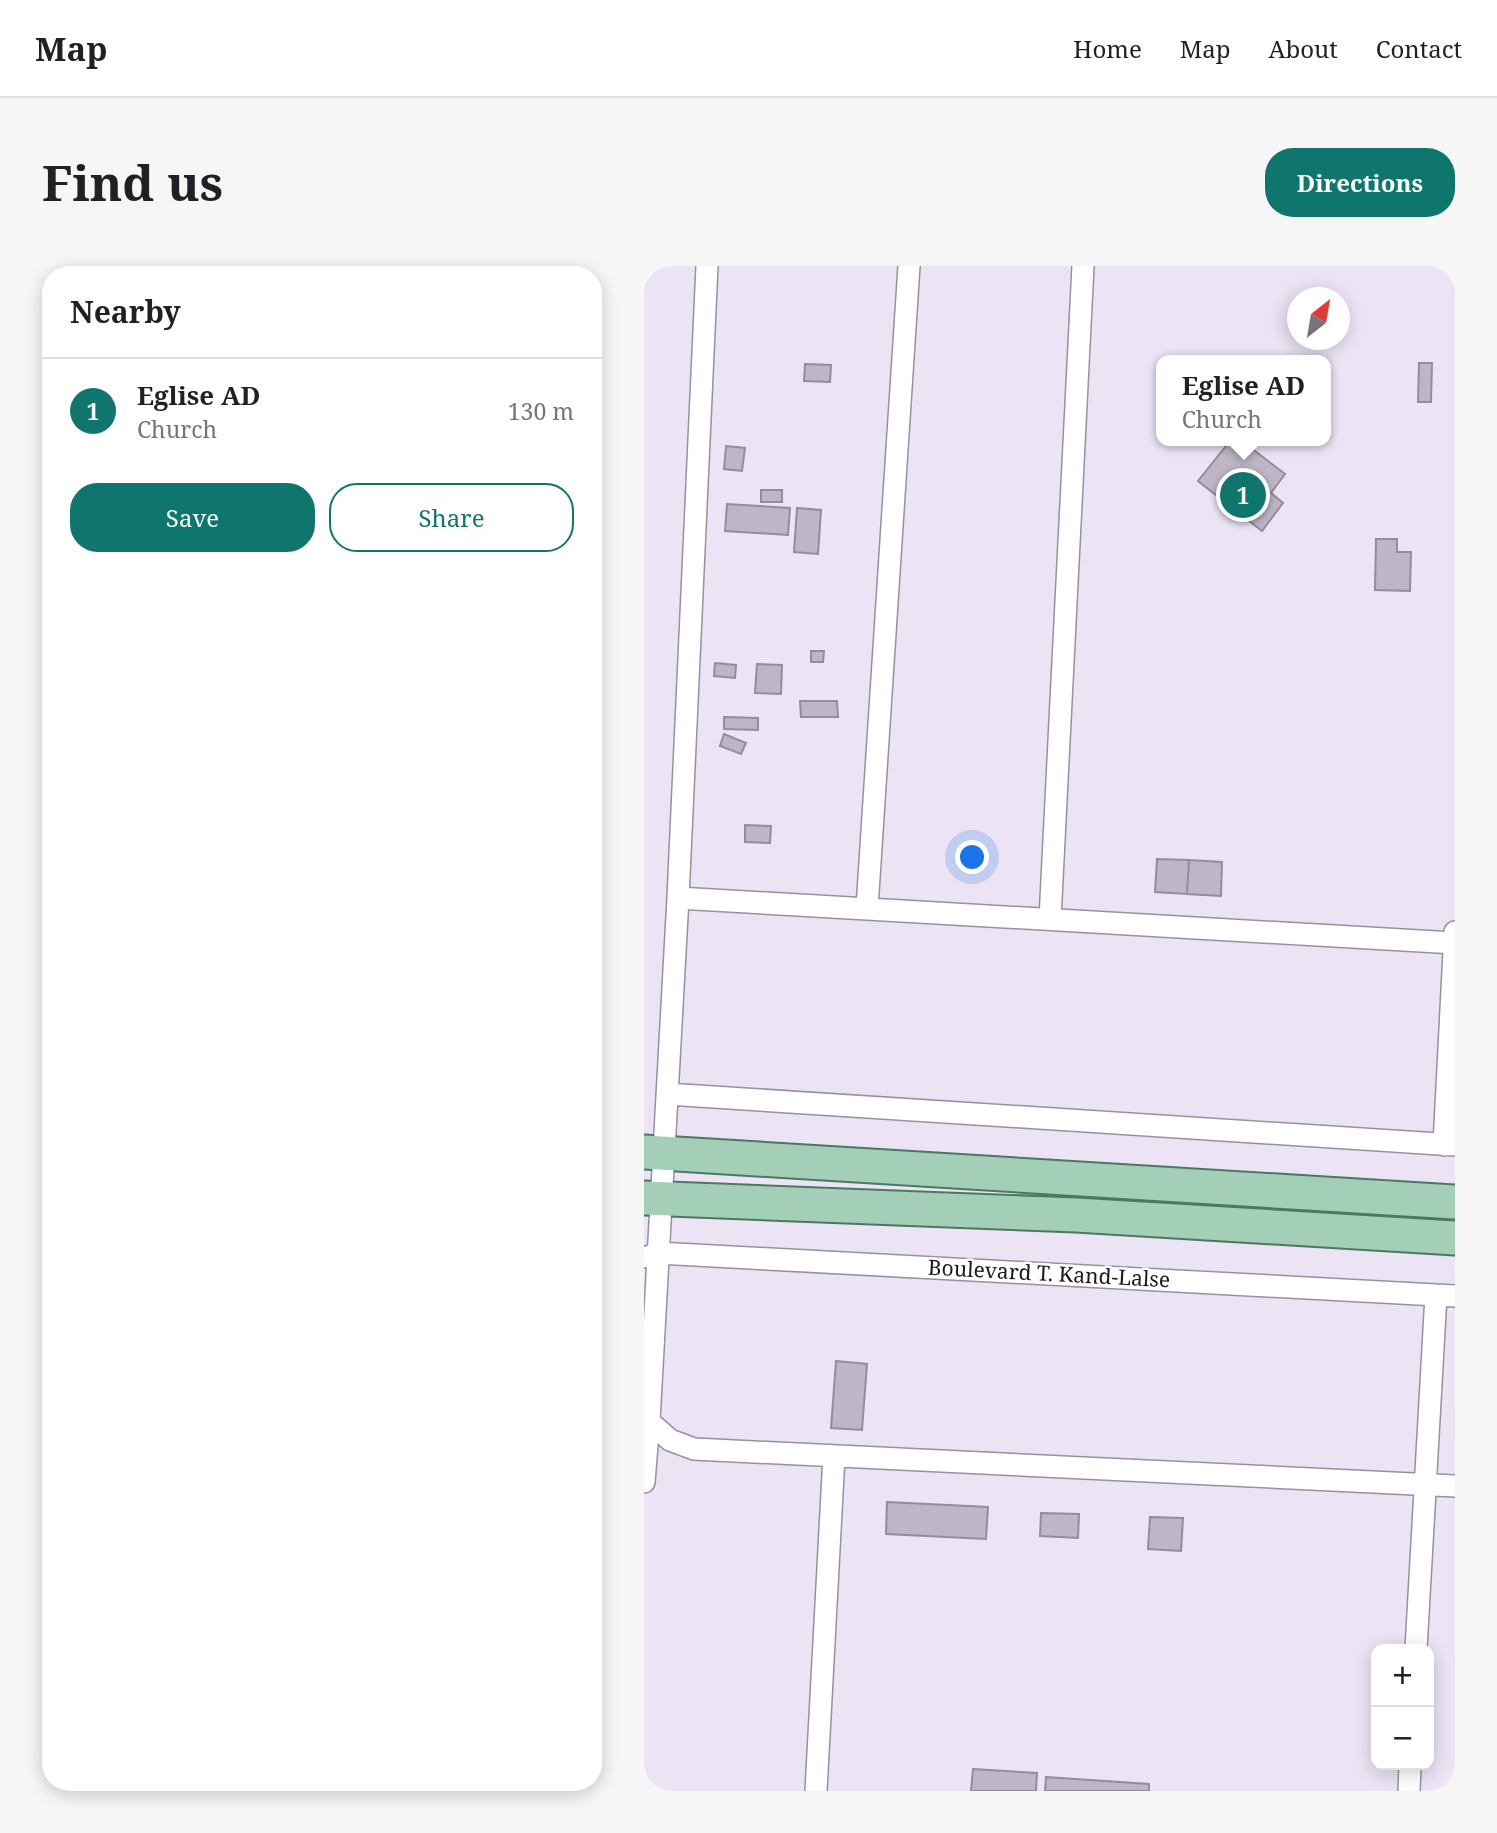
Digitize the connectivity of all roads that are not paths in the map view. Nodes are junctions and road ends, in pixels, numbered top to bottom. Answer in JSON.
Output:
{"nodes":[{"id":1,"x":707,"y":266,"type":"edge"},
{"id":2,"x":909,"y":266,"type":"edge"},
{"id":3,"x":1083,"y":266,"type":"edge"},
{"id":4,"x":677,"y":898,"type":"junction"},
{"id":5,"x":867,"y":908,"type":"junction"},
{"id":6,"x":1050,"y":919,"type":"junction"},
{"id":7,"x":1455,"y":929,"type":"edge"},
{"id":8,"x":1455,"y":943,"type":"edge"},
{"id":9,"x":667,"y":1094,"type":"junction"},
{"id":10,"x":1449,"y":1145,"type":"edge"},
{"id":11,"x":654,"y":1152,"type":"edge"},
{"id":12,"x":652,"y":1199,"type":"edge"},
{"id":13,"x":1455,"y":1202,"type":"edge"},
{"id":14,"x":1455,"y":1238,"type":"edge"},
{"id":15,"x":651,"y":1255,"type":"edge"},
{"id":16,"x":1445,"y":1295,"type":"edge"},
{"id":17,"x":647,"y":1419,"type":"edge"},
{"id":18,"x":834,"y":1456,"type":"junction"},
{"id":19,"x":644,"y":1482,"type":"edge"},
{"id":20,"x":1425,"y":1484,"type":"junction"},
{"id":21,"x":1455,"y":1486,"type":"edge"},
{"id":22,"x":1416,"y":1644,"type":"edge"},
{"id":23,"x":1410,"y":1770,"type":"edge"},
{"id":24,"x":816,"y":1791,"type":"edge"},
{"id":25,"x":1409,"y":1791,"type":"edge"}],
"edges":[{"from":1,"to":4,"type":"street"},
{"from":2,"to":5,"type":"street"},
{"from":3,"to":6,"type":"street"},
{"from":4,"to":5,"type":"street"},
{"from":4,"to":9,"type":"street"},
{"from":5,"to":6,"type":"street"},
{"from":6,"to":8,"type":"street"},
{"from":7,"to":8,"type":"street"},
{"from":8,"to":10,"type":"street"},
{"from":9,"to":10,"type":"street"},
{"from":9,"to":11,"type":"street"},
{"from":11,"to":12,"type":"street"},
{"from":11,"to":13,"type":"main road"},
{"from":12,"to":14,"type":"main road"},
{"from":12,"to":15,"type":"street"},
{"from":15,"to":16,"type":"street","name":"Boulevard T. Kand-Lalse"},
{"from":15,"to":17,"type":"street"},
{"from":16,"to":20,"type":"street"},
{"from":17,"to":18,"type":"street"},
{"from":17,"to":19,"type":"street"},
{"from":18,"to":20,"type":"street"},
{"from":18,"to":24,"type":"street"},
{"from":20,"to":21,"type":"street"},
{"from":20,"to":22,"type":"street"},
{"from":23,"to":25,"type":"street"}]}
